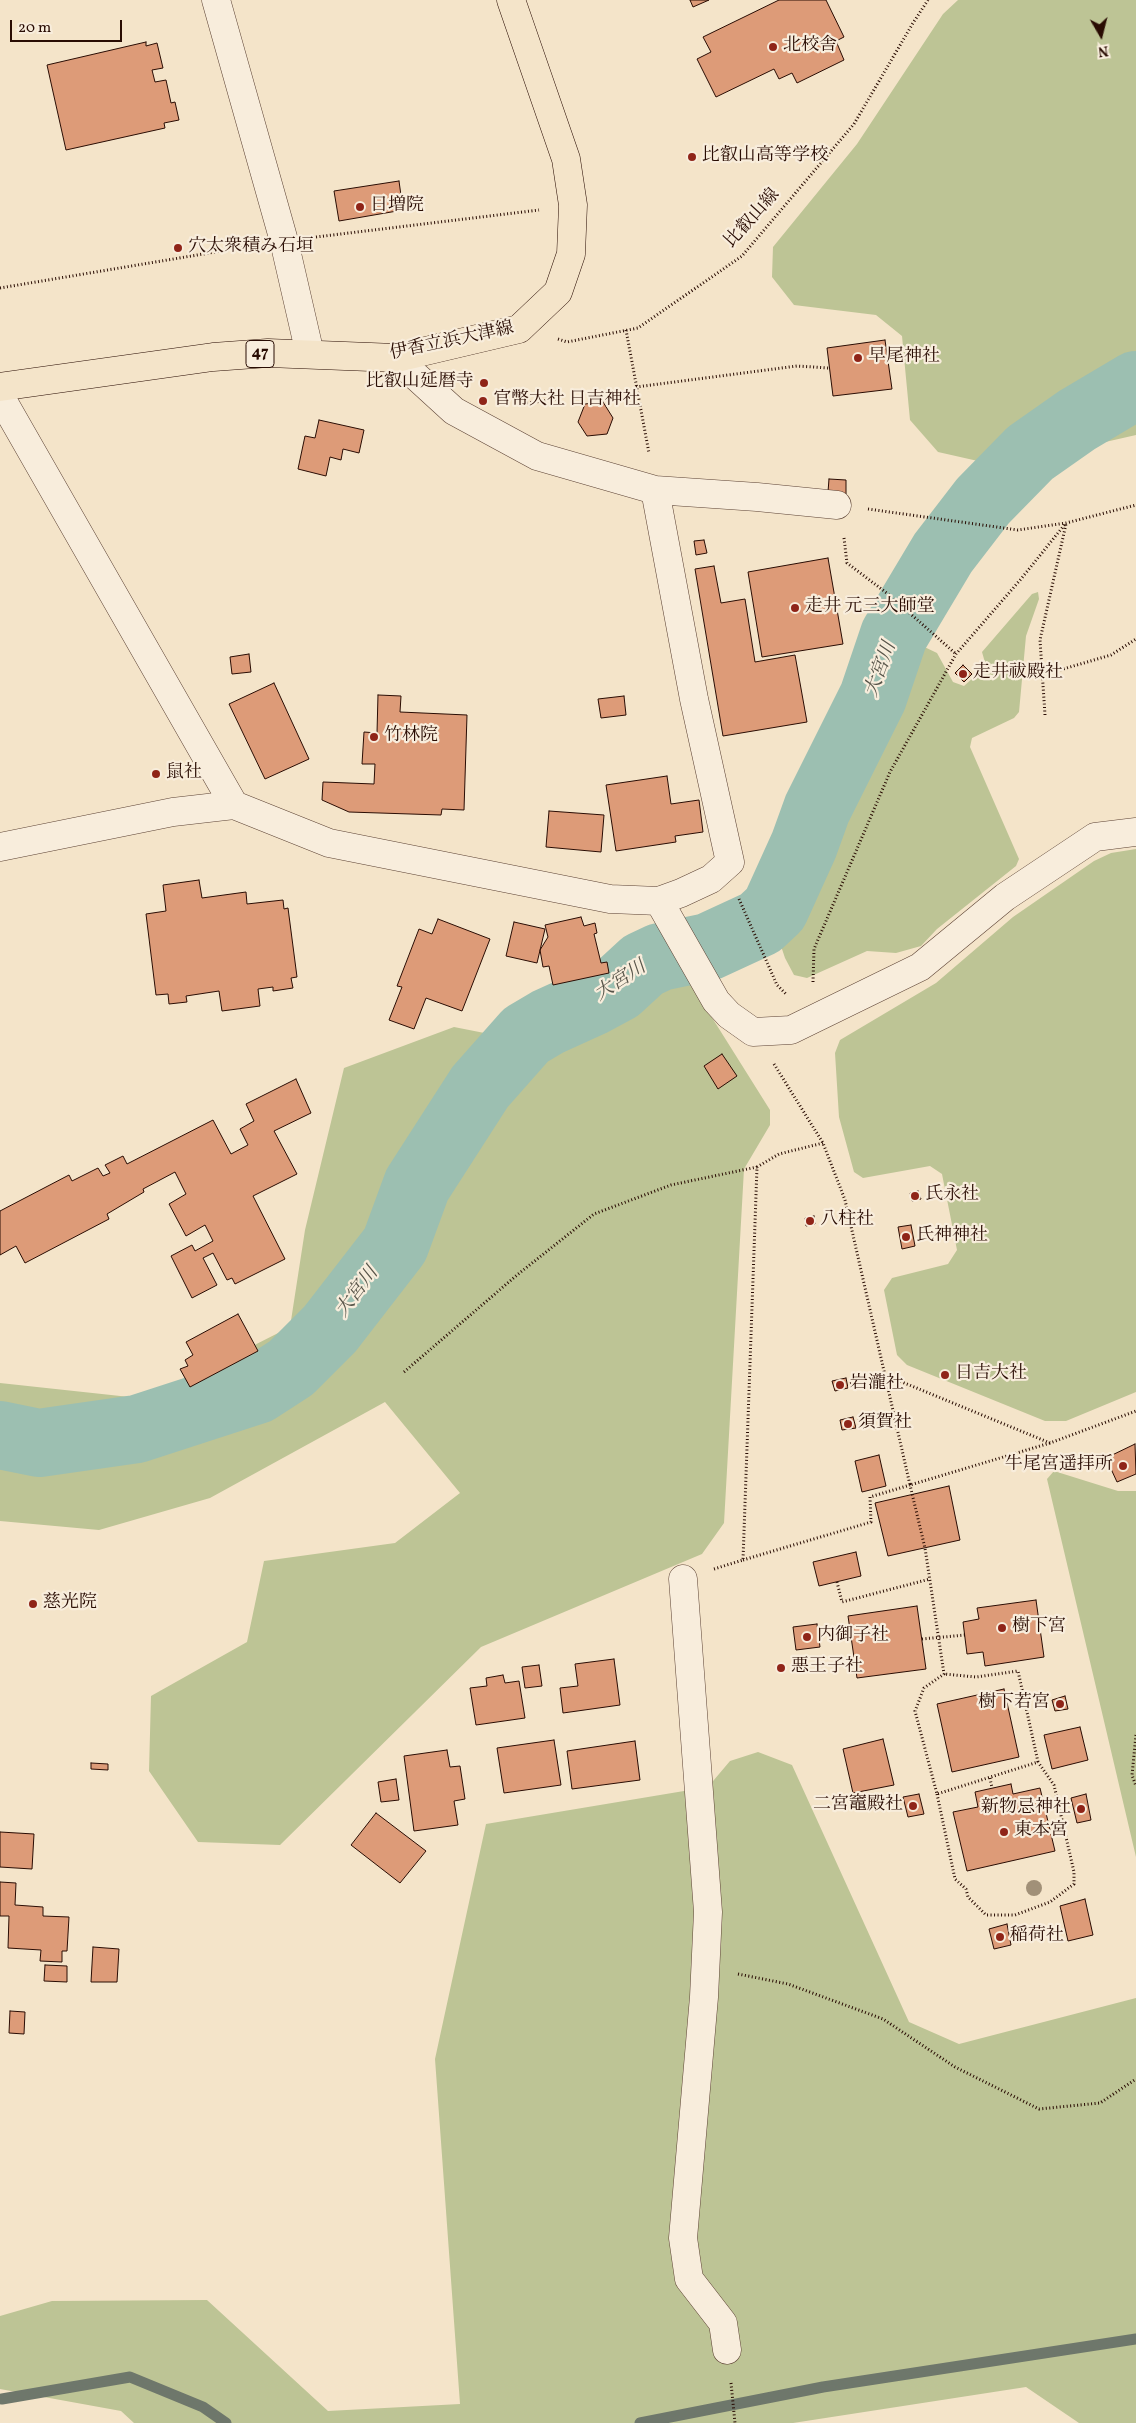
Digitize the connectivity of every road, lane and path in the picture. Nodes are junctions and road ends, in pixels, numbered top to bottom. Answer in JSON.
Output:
{"nodes":[{"id":1,"x":216,"y":0,"type":"edge"},
{"id":2,"x":511,"y":0,"type":"edge"},
{"id":3,"x":928,"y":0,"type":"edge"},
{"id":4,"x":519,"y":329,"type":"junction"},
{"id":5,"x":626,"y":330,"type":"junction"},
{"id":6,"x":310,"y":354,"type":"junction"},
{"id":7,"x":396,"y":358,"type":"junction"},
{"id":8,"x":829,"y":368,"type":"dead end"},
{"id":9,"x":0,"y":386,"type":"edge"},
{"id":10,"x":636,"y":387,"type":"junction"},
{"id":11,"x":0,"y":396,"type":"edge"},
{"id":12,"x":558,"y":399,"type":"dead end"},
{"id":13,"x":527,"y":403,"type":"dead end"},
{"id":14,"x":656,"y":490,"type":"junction"},
{"id":15,"x":838,"y":505,"type":"junction"},
{"id":16,"x":1136,"y":505,"type":"edge"},
{"id":17,"x":1066,"y":523,"type":"junction"},
{"id":18,"x":1136,"y":639,"type":"edge"},
{"id":19,"x":956,"y":654,"type":"junction"},
{"id":20,"x":1041,"y":678,"type":"junction"},
{"id":21,"x":1045,"y":715,"type":"dead end"},
{"id":22,"x":234,"y":805,"type":"junction"},
{"id":23,"x":1136,"y":832,"type":"edge"},
{"id":24,"x":0,"y":847,"type":"edge"},
{"id":25,"x":658,"y":901,"type":"junction"},
{"id":26,"x":742,"y":904,"type":"dead end"},
{"id":27,"x":813,"y":1019,"type":"junction"},
{"id":28,"x":754,"y":1032,"type":"junction"},
{"id":29,"x":823,"y":1144,"type":"junction"},
{"id":30,"x":757,"y":1167,"type":"junction"},
{"id":31,"x":404,"y":1372,"type":"dead end"},
{"id":32,"x":885,"y":1375,"type":"junction"},
{"id":33,"x":850,"y":1383,"type":"dead end"},
{"id":34,"x":1136,"y":1411,"type":"edge"},
{"id":35,"x":894,"y":1414,"type":"junction"},
{"id":36,"x":858,"y":1421,"type":"dead end"},
{"id":37,"x":1050,"y":1443,"type":"junction"},
{"id":38,"x":910,"y":1485,"type":"junction"},
{"id":39,"x":743,"y":1560,"type":"junction"},
{"id":40,"x":683,"y":1579,"type":"joint"},
{"id":41,"x":930,"y":1579,"type":"junction"},
{"id":42,"x":837,"y":1582,"type":"dead end"},
{"id":43,"x":965,"y":1635,"type":"dead end"},
{"id":44,"x":940,"y":1637,"type":"junction"},
{"id":45,"x":922,"y":1639,"type":"dead end"},
{"id":46,"x":944,"y":1674,"type":"junction"},
{"id":47,"x":1136,"y":1735,"type":"edge"},
{"id":48,"x":1038,"y":1762,"type":"junction"},
{"id":49,"x":990,"y":1778,"type":"junction"},
{"id":50,"x":1136,"y":1786,"type":"edge"},
{"id":51,"x":992,"y":1788,"type":"dead end"},
{"id":52,"x":937,"y":1794,"type":"junction"},
{"id":53,"x":705,"y":1967,"type":"junction"},
{"id":54,"x":1136,"y":2079,"type":"edge"},
{"id":55,"x":727,"y":2350,"type":"joint"},
{"id":56,"x":735,"y":2423,"type":"edge"}],
"edges":[{"from":1,"to":6,"type":"street"},
{"from":2,"to":4,"type":"main road","name":"伊香立浜大津線"},
{"from":3,"to":5,"type":"path","name":"比叡山線"},
{"from":4,"to":5,"type":"path","name":"比叡山線"},
{"from":4,"to":7,"type":"main road","name":"伊香立浜大津線","number":"47"},
{"from":5,"to":10,"type":"path"},
{"from":6,"to":7,"type":"main road","name":"伊香立浜大津線","number":"47"},
{"from":6,"to":9,"type":"main road","name":"伊香立浜大津線","number":"47"},
{"from":7,"to":14,"type":"street"},
{"from":8,"to":10,"type":"path"},
{"from":10,"to":14,"type":"path"},
{"from":11,"to":22,"type":"street"},
{"from":12,"to":13,"type":"path"},
{"from":14,"to":15,"type":"street"},
{"from":14,"to":25,"type":"street"},
{"from":15,"to":17,"type":"path"},
{"from":15,"to":19,"type":"path"},
{"from":16,"to":17,"type":"path"},
{"from":17,"to":19,"type":"path"},
{"from":17,"to":20,"type":"path"},
{"from":18,"to":20,"type":"path"},
{"from":19,"to":27,"type":"path"},
{"from":20,"to":21,"type":"path"},
{"from":22,"to":24,"type":"street"},
{"from":22,"to":25,"type":"street"},
{"from":23,"to":27,"type":"street"},
{"from":25,"to":28,"type":"street"},
{"from":26,"to":27,"type":"path"},
{"from":27,"to":28,"type":"street"},
{"from":28,"to":29,"type":"path"},
{"from":29,"to":30,"type":"path"},
{"from":29,"to":32,"type":"path"},
{"from":30,"to":31,"type":"path"},
{"from":30,"to":39,"type":"path"},
{"from":32,"to":33,"type":"path"},
{"from":32,"to":35,"type":"path"},
{"from":32,"to":37,"type":"path"},
{"from":34,"to":37,"type":"path"},
{"from":35,"to":36,"type":"path"},
{"from":35,"to":38,"type":"path"},
{"from":37,"to":38,"type":"path"},
{"from":38,"to":39,"type":"path"},
{"from":38,"to":41,"type":"path"},
{"from":39,"to":40,"type":"path"},
{"from":40,"to":53,"type":"street"},
{"from":41,"to":42,"type":"path"},
{"from":41,"to":44,"type":"path"},
{"from":43,"to":44,"type":"path"},
{"from":44,"to":45,"type":"path"},
{"from":44,"to":46,"type":"path"},
{"from":46,"to":48,"type":"path"},
{"from":46,"to":52,"type":"path"},
{"from":47,"to":50,"type":"path"},
{"from":48,"to":49,"type":"path"},
{"from":48,"to":52,"type":"path"},
{"from":49,"to":51,"type":"path"},
{"from":49,"to":52,"type":"path"},
{"from":53,"to":54,"type":"path"},
{"from":53,"to":55,"type":"street"},
{"from":55,"to":56,"type":"path"}]}
